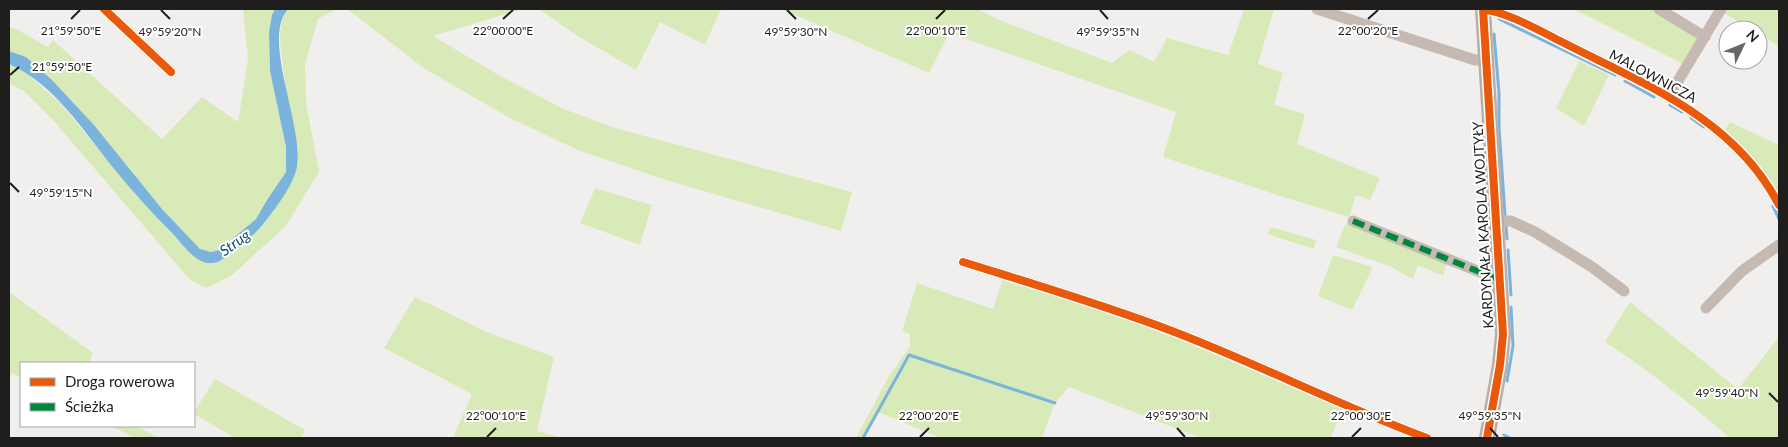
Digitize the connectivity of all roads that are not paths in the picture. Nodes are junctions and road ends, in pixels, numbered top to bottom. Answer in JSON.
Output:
{"nodes":[{"id":1,"x":104,"y":9,"type":"edge"},
{"id":2,"x":1317,"y":9,"type":"edge"},
{"id":3,"x":1659,"y":9,"type":"edge"},
{"id":4,"x":1721,"y":9,"type":"edge"},
{"id":5,"x":1483,"y":10,"type":"edge"},
{"id":6,"x":1704,"y":37,"type":"junction"},
{"id":7,"x":1486,"y":60,"type":"junction"},
{"id":8,"x":170,"y":72,"type":"dead end"},
{"id":9,"x":1669,"y":96,"type":"junction"},
{"id":10,"x":1779,"y":205,"type":"edge"},
{"id":11,"x":1353,"y":220,"type":"dead end"},
{"id":12,"x":1496,"y":221,"type":"junction"},
{"id":13,"x":1779,"y":245,"type":"edge"},
{"id":14,"x":963,"y":262,"type":"dead end"},
{"id":15,"x":1500,"y":280,"type":"junction"},
{"id":16,"x":1624,"y":291,"type":"dead end"},
{"id":17,"x":1706,"y":308,"type":"dead end"},
{"id":18,"x":1428,"y":438,"type":"edge"},
{"id":19,"x":1486,"y":438,"type":"edge"}],
"edges":[{"from":1,"to":8,"type":"street"},
{"from":2,"to":7,"type":"street"},
{"from":3,"to":6,"type":"street"},
{"from":4,"to":6,"type":"street"},
{"from":5,"to":7,"type":"street","name":"KARDYNAŁA KAROLA WOJTYŁY"},
{"from":5,"to":9,"type":"street","name":"MALOWNICZA"},
{"from":6,"to":9,"type":"street"},
{"from":7,"to":12,"type":"street","name":"KARDYNAŁA KAROLA WOJTYŁY"},
{"from":9,"to":10,"type":"street","name":"MALOWNICZA"},
{"from":11,"to":15,"type":"street"},
{"from":12,"to":15,"type":"street","name":"KARDYNAŁA KAROLA WOJTYŁY"},
{"from":12,"to":16,"type":"street"},
{"from":13,"to":17,"type":"street"},
{"from":14,"to":18,"type":"street"},
{"from":15,"to":19,"type":"street","name":"KARDYNAŁA KAROLA WOJTYŁY"}]}
